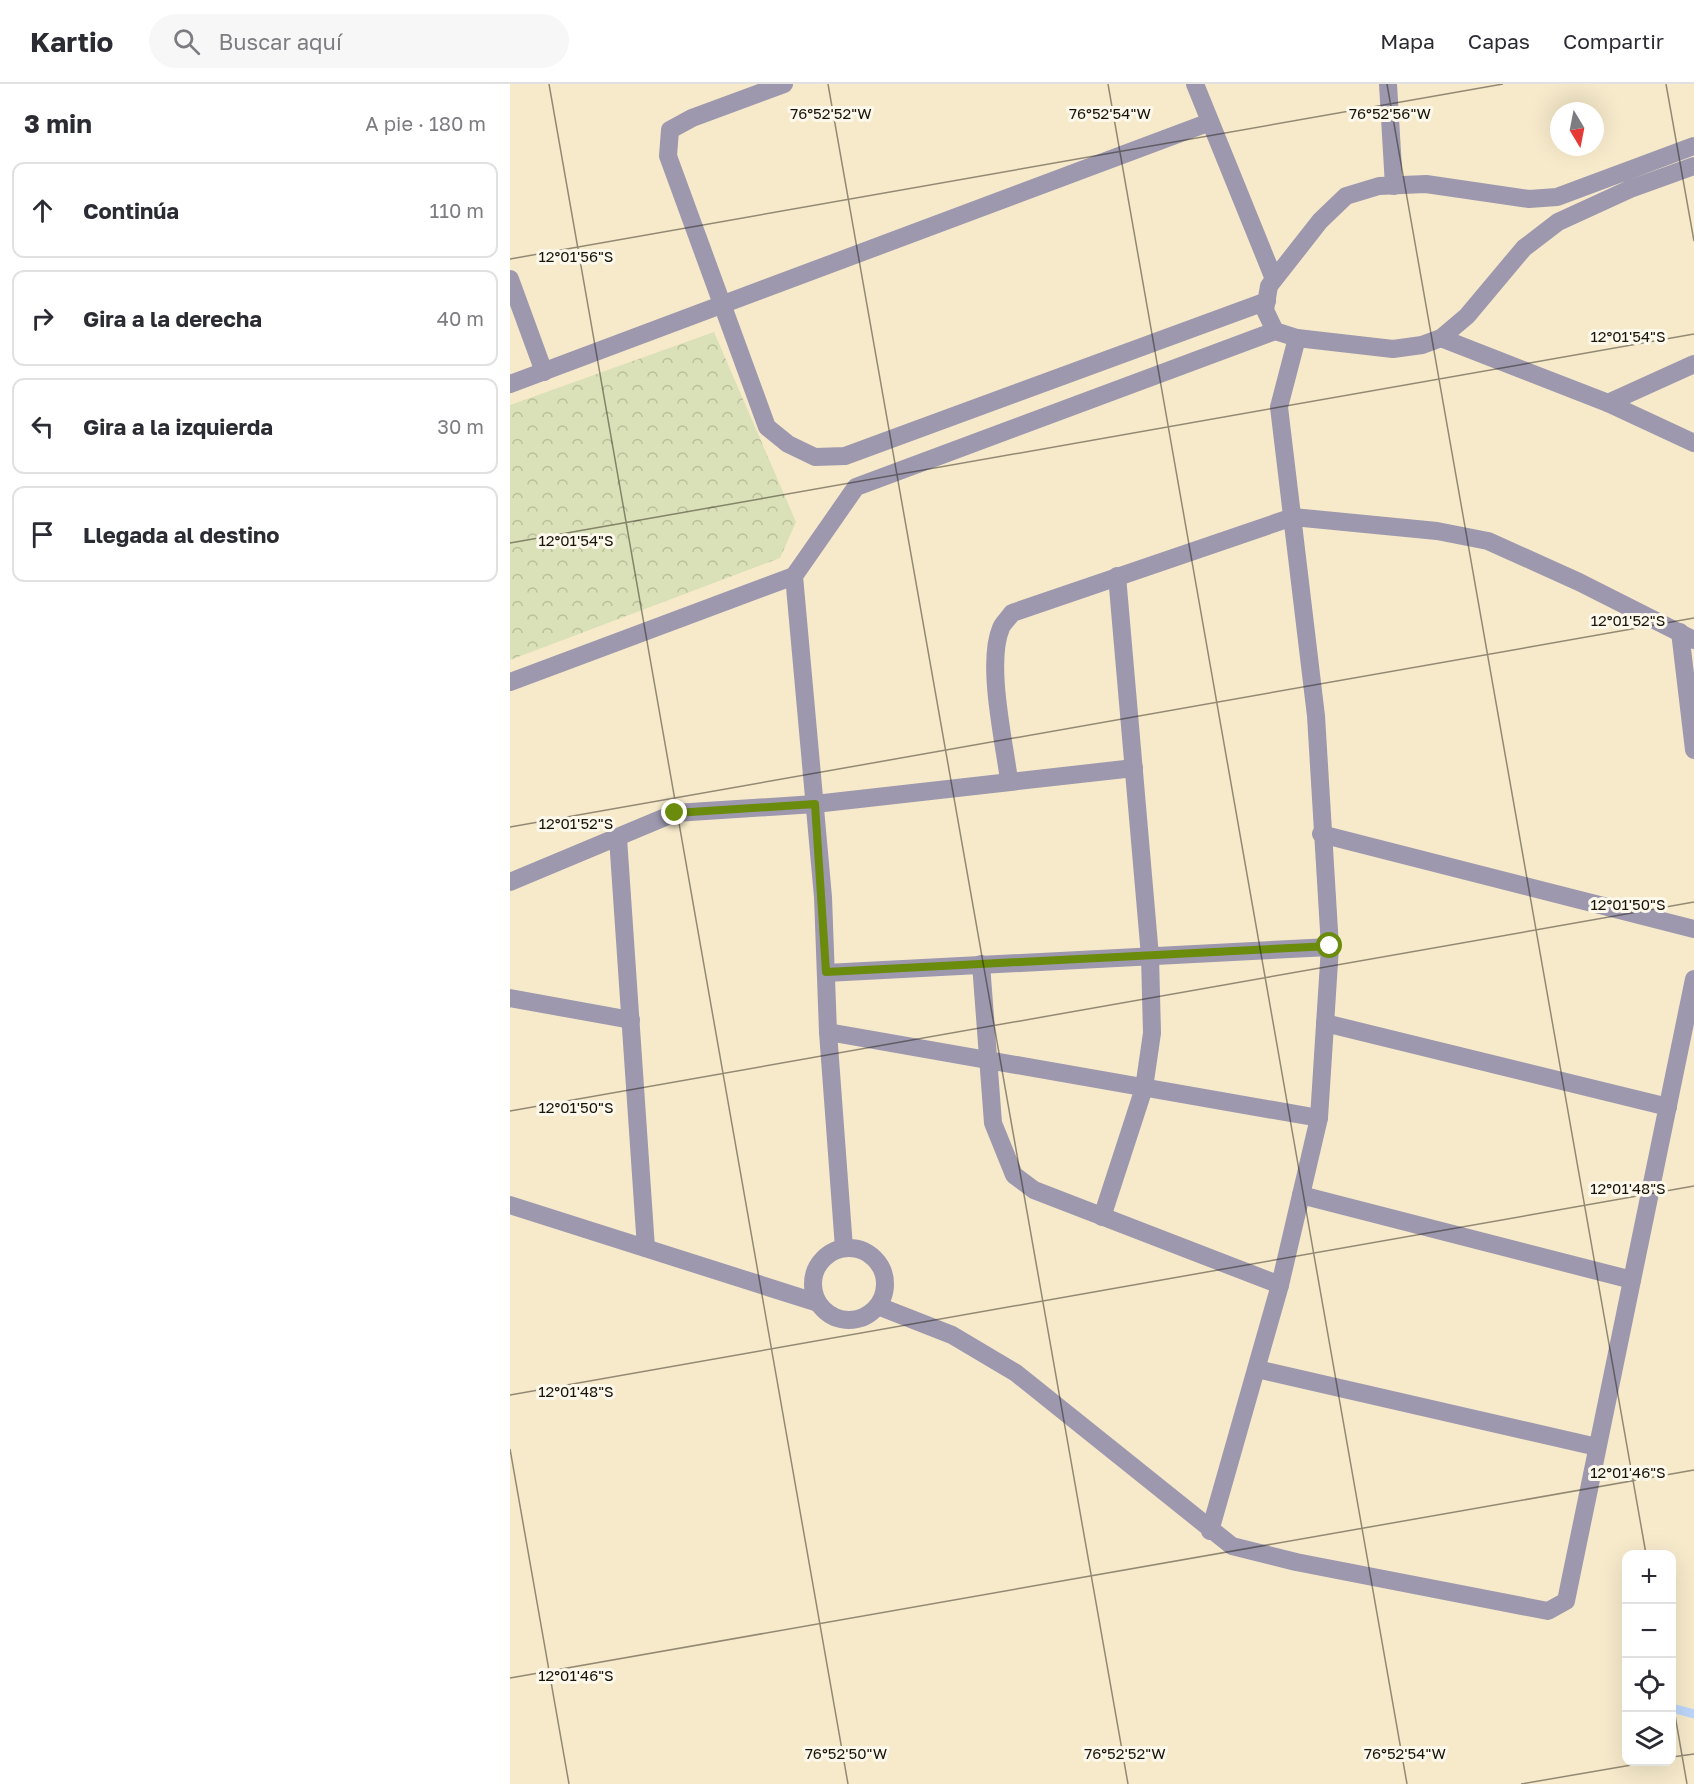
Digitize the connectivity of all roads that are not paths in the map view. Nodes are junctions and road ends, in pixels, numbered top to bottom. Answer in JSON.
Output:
{"nodes":[{"id":1,"x":784,"y":84,"type":"edge"},
{"id":2,"x":1195,"y":84,"type":"edge"},
{"id":3,"x":1388,"y":84,"type":"edge"},
{"id":4,"x":1210,"y":122,"type":"junction"},
{"id":5,"x":1694,"y":146,"type":"edge"},
{"id":6,"x":1694,"y":166,"type":"edge"},
{"id":7,"x":1394,"y":186,"type":"junction"},
{"id":8,"x":510,"y":279,"type":"edge"},
{"id":9,"x":1274,"y":279,"type":"junction"},
{"id":10,"x":1267,"y":301,"type":"junction"},
{"id":11,"x":723,"y":306,"type":"junction"},
{"id":12,"x":1275,"y":331,"type":"junction"},
{"id":13,"x":1297,"y":338,"type":"junction"},
{"id":14,"x":1441,"y":338,"type":"junction"},
{"id":15,"x":1694,"y":364,"type":"edge"},
{"id":16,"x":544,"y":372,"type":"junction"},
{"id":17,"x":510,"y":384,"type":"edge"},
{"id":18,"x":1608,"y":403,"type":"junction"},
{"id":19,"x":1694,"y":443,"type":"edge"},
{"id":20,"x":1293,"y":517,"type":"junction"},
{"id":21,"x":794,"y":576,"type":"junction"},
{"id":22,"x":1117,"y":576,"type":"junction"},
{"id":23,"x":1687,"y":636,"type":"edge"},
{"id":24,"x":510,"y":682,"type":"edge"},
{"id":25,"x":1694,"y":750,"type":"edge"},
{"id":26,"x":1134,"y":768,"type":"junction"},
{"id":27,"x":1009,"y":780,"type":"junction"},
{"id":28,"x":815,"y":804,"type":"junction"},
{"id":29,"x":1321,"y":834,"type":"junction"},
{"id":30,"x":618,"y":838,"type":"junction"},
{"id":31,"x":510,"y":882,"type":"edge"},
{"id":32,"x":1694,"y":929,"type":"edge"},
{"id":33,"x":1330,"y":946,"type":"junction"},
{"id":34,"x":1150,"y":956,"type":"junction"},
{"id":35,"x":981,"y":964,"type":"junction"},
{"id":36,"x":826,"y":972,"type":"junction"},
{"id":37,"x":1694,"y":979,"type":"edge"},
{"id":38,"x":510,"y":998,"type":"edge"},
{"id":39,"x":631,"y":1020,"type":"junction"},
{"id":40,"x":1325,"y":1023,"type":"junction"},
{"id":41,"x":828,"y":1032,"type":"junction"},
{"id":42,"x":987,"y":1060,"type":"junction"},
{"id":43,"x":1144,"y":1088,"type":"junction"},
{"id":44,"x":1668,"y":1107,"type":"junction"},
{"id":45,"x":1319,"y":1118,"type":"junction"},
{"id":46,"x":1301,"y":1195,"type":"junction"},
{"id":47,"x":510,"y":1205,"type":"edge"},
{"id":48,"x":1102,"y":1216,"type":"junction"},
{"id":49,"x":646,"y":1248,"type":"junction"},
{"id":50,"x":844,"y":1248,"type":"junction"},
{"id":51,"x":1632,"y":1280,"type":"junction"},
{"id":52,"x":1280,"y":1285,"type":"junction"},
{"id":53,"x":818,"y":1302,"type":"junction"},
{"id":54,"x":878,"y":1306,"type":"junction"},
{"id":55,"x":1257,"y":1369,"type":"junction"},
{"id":56,"x":1597,"y":1447,"type":"junction"},
{"id":57,"x":1210,"y":1531,"type":"junction"}],
"edges":[{"from":1,"to":11,"type":"street"},
{"from":2,"to":4,"type":"street"},
{"from":3,"to":7,"type":"street"},
{"from":4,"to":9,"type":"street"},
{"from":4,"to":11,"type":"street"},
{"from":5,"to":7,"type":"street"},
{"from":6,"to":14,"type":"street"},
{"from":7,"to":9,"type":"street"},
{"from":8,"to":16,"type":"street"},
{"from":9,"to":10,"type":"street"},
{"from":10,"to":11,"type":"street"},
{"from":10,"to":12,"type":"street"},
{"from":11,"to":16,"type":"street"},
{"from":12,"to":13,"type":"street"},
{"from":12,"to":21,"type":"street"},
{"from":13,"to":14,"type":"street"},
{"from":13,"to":20,"type":"street"},
{"from":14,"to":18,"type":"street"},
{"from":15,"to":18,"type":"street"},
{"from":16,"to":17,"type":"street"},
{"from":18,"to":19,"type":"street"},
{"from":20,"to":22,"type":"street"},
{"from":20,"to":23,"type":"street"},
{"from":20,"to":29,"type":"street"},
{"from":21,"to":24,"type":"street"},
{"from":21,"to":28,"type":"street"},
{"from":22,"to":26,"type":"street"},
{"from":22,"to":27,"type":"street"},
{"from":23,"to":25,"type":"street"},
{"from":26,"to":27,"type":"street"},
{"from":26,"to":34,"type":"street"},
{"from":27,"to":28,"type":"street"},
{"from":28,"to":30,"type":"street"},
{"from":28,"to":36,"type":"street"},
{"from":29,"to":32,"type":"street"},
{"from":29,"to":33,"type":"street"},
{"from":30,"to":31,"type":"street"},
{"from":30,"to":39,"type":"street"},
{"from":33,"to":34,"type":"street"},
{"from":33,"to":40,"type":"street"},
{"from":34,"to":35,"type":"street"},
{"from":34,"to":43,"type":"street"},
{"from":35,"to":36,"type":"street"},
{"from":35,"to":42,"type":"street"},
{"from":36,"to":41,"type":"street"},
{"from":37,"to":44,"type":"street"},
{"from":38,"to":39,"type":"street"},
{"from":39,"to":49,"type":"street"},
{"from":40,"to":44,"type":"street"},
{"from":40,"to":45,"type":"street"},
{"from":41,"to":42,"type":"street"},
{"from":41,"to":50,"type":"street"},
{"from":42,"to":43,"type":"street"},
{"from":42,"to":48,"type":"street"},
{"from":43,"to":45,"type":"street"},
{"from":43,"to":48,"type":"street"},
{"from":44,"to":51,"type":"street"},
{"from":45,"to":46,"type":"street"},
{"from":46,"to":51,"type":"street"},
{"from":46,"to":52,"type":"street"},
{"from":47,"to":49,"type":"street"},
{"from":48,"to":52,"type":"street"},
{"from":49,"to":53,"type":"street"},
{"from":50,"to":53,"type":"street"},
{"from":50,"to":54,"type":"street"},
{"from":51,"to":56,"type":"street"},
{"from":52,"to":55,"type":"street"},
{"from":53,"to":54,"type":"street"},
{"from":54,"to":57,"type":"street"},
{"from":55,"to":56,"type":"street"},
{"from":55,"to":57,"type":"street"},
{"from":56,"to":57,"type":"street"}]}
